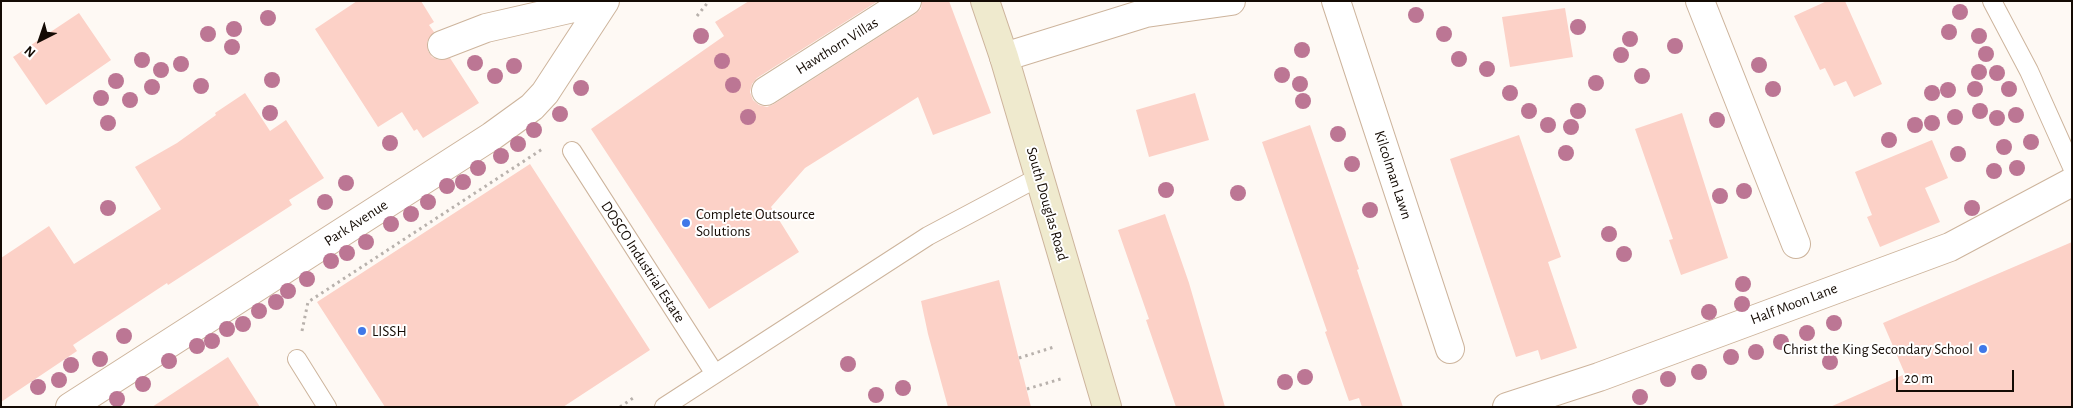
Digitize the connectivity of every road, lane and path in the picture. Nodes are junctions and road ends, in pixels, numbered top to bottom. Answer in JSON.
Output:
{"nodes":[{"id":1,"x":604,"y":1,"type":"edge"},
{"id":2,"x":708,"y":1,"type":"edge"},
{"id":3,"x":907,"y":1,"type":"edge"},
{"id":4,"x":985,"y":1,"type":"edge"},
{"id":5,"x":1230,"y":1,"type":"edge"},
{"id":6,"x":1336,"y":1,"type":"edge"},
{"id":7,"x":1700,"y":1,"type":"edge"},
{"id":8,"x":1992,"y":1,"type":"edge"},
{"id":9,"x":697,"y":16,"type":"dead end"},
{"id":10,"x":442,"y":45,"type":"dead end"},
{"id":11,"x":1004,"y":57,"type":"junction"},
{"id":12,"x":766,"y":91,"type":"dead end"},
{"id":13,"x":572,"y":151,"type":"joint"},
{"id":14,"x":2072,"y":166,"type":"edge"},
{"id":15,"x":1039,"y":177,"type":"junction"},
{"id":16,"x":2072,"y":182,"type":"edge"},
{"id":17,"x":1796,"y":244,"type":"dead end"},
{"id":18,"x":1060,"y":345,"type":"dead end"},
{"id":19,"x":1450,"y":349,"type":"dead end"},
{"id":20,"x":1019,"y":358,"type":"dead end"},
{"id":21,"x":297,"y":359,"type":"joint"},
{"id":22,"x":714,"y":374,"type":"junction"},
{"id":23,"x":1069,"y":377,"type":"dead end"},
{"id":24,"x":1027,"y":389,"type":"dead end"},
{"id":25,"x":70,"y":407,"type":"edge"},
{"id":26,"x":327,"y":407,"type":"edge"},
{"id":27,"x":664,"y":407,"type":"edge"},
{"id":28,"x":1107,"y":407,"type":"edge"},
{"id":29,"x":1507,"y":407,"type":"edge"}],
"edges":[{"from":1,"to":10,"type":"street","name":"Park Avenue"},
{"from":1,"to":25,"type":"street","name":"Park Avenue"},
{"from":2,"to":9,"type":"path"},
{"from":3,"to":12,"type":"street","name":"Hawthorn Villas"},
{"from":4,"to":11,"type":"main road","name":"South Douglas Road"},
{"from":5,"to":11,"type":"street"},
{"from":6,"to":19,"type":"street","name":"Kilcolman Lawn"},
{"from":7,"to":17,"type":"street"},
{"from":8,"to":14,"type":"lane"},
{"from":11,"to":15,"type":"main road","name":"South Douglas Road"},
{"from":13,"to":21,"type":"path"},
{"from":13,"to":22,"type":"lane","name":"DOSCO Industrial Estate"},
{"from":15,"to":22,"type":"lane"},
{"from":15,"to":28,"type":"main road","name":"South Douglas Road"},
{"from":16,"to":29,"type":"street","name":"Half Moon Lane"},
{"from":18,"to":20,"type":"path"},
{"from":21,"to":26,"type":"lane"},
{"from":22,"to":27,"type":"lane"},
{"from":23,"to":24,"type":"path"}]}
